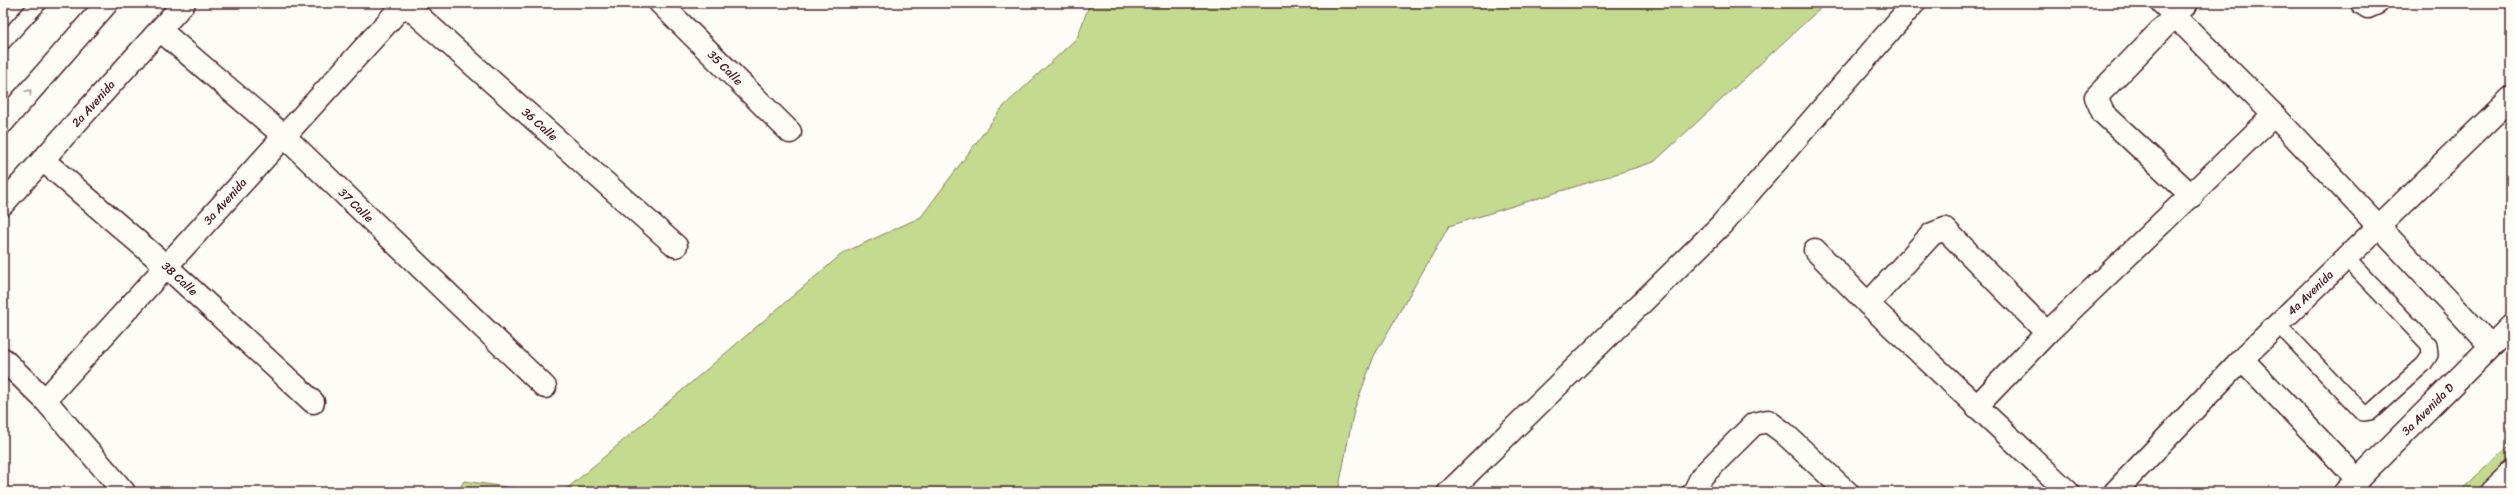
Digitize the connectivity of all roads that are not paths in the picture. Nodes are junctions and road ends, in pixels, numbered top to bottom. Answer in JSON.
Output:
{"nodes":[{"id":1,"x":39,"y":3,"type":"edge"},
{"id":2,"x":107,"y":3,"type":"edge"},
{"id":3,"x":184,"y":3,"type":"edge"},
{"id":4,"x":405,"y":3,"type":"edge"},
{"id":5,"x":660,"y":3,"type":"edge"},
{"id":6,"x":1914,"y":3,"type":"edge"},
{"id":7,"x":2362,"y":3,"type":"edge"},
{"id":8,"x":2377,"y":3,"type":"edge"},
{"id":9,"x":2175,"y":7,"type":"edge"},
{"id":10,"x":160,"y":30,"type":"junction"},
{"id":11,"x":3,"y":42,"type":"edge"},
{"id":12,"x":2511,"y":98,"type":"edge"},
{"id":13,"x":2274,"y":115,"type":"junction"},
{"id":14,"x":3,"y":122,"type":"edge"},
{"id":15,"x":790,"y":132,"type":"dead end"},
{"id":16,"x":284,"y":136,"type":"junction"},
{"id":17,"x":43,"y":160,"type":"junction"},
{"id":18,"x":2192,"y":196,"type":"junction"},
{"id":19,"x":3,"y":204,"type":"edge"},
{"id":20,"x":2378,"y":226,"type":"junction"},
{"id":21,"x":676,"y":246,"type":"dead end"},
{"id":22,"x":1816,"y":250,"type":"dead end"},
{"id":23,"x":2346,"y":258,"type":"junction"},
{"id":24,"x":166,"y":266,"type":"junction"},
{"id":25,"x":1868,"y":304,"type":"junction"},
{"id":26,"x":2278,"y":324,"type":"junction"},
{"id":27,"x":2511,"y":326,"type":"edge"},
{"id":28,"x":2047,"y":333,"type":"junction"},
{"id":29,"x":2490,"y":345,"type":"junction"},
{"id":30,"x":3,"y":359,"type":"edge"},
{"id":31,"x":2242,"y":359,"type":"junction"},
{"id":32,"x":545,"y":387,"type":"dead end"},
{"id":33,"x":45,"y":400,"type":"junction"},
{"id":34,"x":312,"y":402,"type":"dead end"},
{"id":35,"x":1976,"y":407,"type":"junction"},
{"id":36,"x":2511,"y":473,"type":"edge"},
{"id":37,"x":2352,"y":486,"type":"edge"},
{"id":38,"x":124,"y":492,"type":"edge"},
{"id":39,"x":1449,"y":492,"type":"edge"},
{"id":40,"x":1694,"y":492,"type":"edge"},
{"id":41,"x":1847,"y":492,"type":"edge"},
{"id":42,"x":2068,"y":492,"type":"edge"},
{"id":43,"x":2115,"y":492,"type":"edge"},
{"id":44,"x":2491,"y":492,"type":"edge"}],
"edges":[{"from":1,"to":11,"type":"lane"},
{"from":14,"to":2,"type":"street","one_way":true},
{"from":3,"to":10,"type":"street","name":"2a Avenida"},
{"from":4,"to":16,"type":"street","name":"3a Avenida"},
{"from":4,"to":21,"type":"street","name":"36 Calle"},
{"from":5,"to":15,"type":"street","name":"35 Calle"},
{"from":6,"to":39,"type":"street"},
{"from":7,"to":8,"type":"street"},
{"from":9,"to":13,"type":"street"},
{"from":9,"to":18,"type":"street"},
{"from":10,"to":16,"type":"street","name":"37 Calle"},
{"from":10,"to":17,"type":"street","name":"2a Avenida"},
{"from":12,"to":20,"type":"street","name":"4a Avenida"},
{"from":13,"to":18,"type":"street"},
{"from":13,"to":20,"type":"street"},
{"from":16,"to":24,"type":"street","name":"3a Avenida"},
{"from":16,"to":32,"type":"street","name":"37 Calle"},
{"from":17,"to":19,"type":"street","name":"2a Avenida"},
{"from":17,"to":24,"type":"street","name":"38 Calle"},
{"from":18,"to":28,"type":"street"},
{"from":20,"to":23,"type":"street","name":"4a Avenida"},
{"from":20,"to":29,"type":"street"},
{"from":22,"to":25,"type":"street"},
{"from":23,"to":26,"type":"street","name":"4a Avenida"},
{"from":23,"to":26,"type":"lane"},
{"from":24,"to":33,"type":"street","name":"3a Avenida"},
{"from":24,"to":34,"type":"street","name":"38 Calle"},
{"from":25,"to":28,"type":"street"},
{"from":25,"to":35,"type":"street"},
{"from":26,"to":31,"type":"street","name":"4a Avenida"},
{"from":27,"to":29,"type":"street","name":"3a Avenida D"},
{"from":28,"to":35,"type":"street"},
{"from":29,"to":37,"type":"street","name":"3a Avenida D"},
{"from":30,"to":33,"type":"street"},
{"from":31,"to":37,"type":"street"},
{"from":31,"to":43,"type":"street","name":"4a Avenida"},
{"from":33,"to":38,"type":"street"},
{"from":35,"to":42,"type":"street"},
{"from":36,"to":44,"type":"street"},
{"from":40,"to":41,"type":"street"}]}
